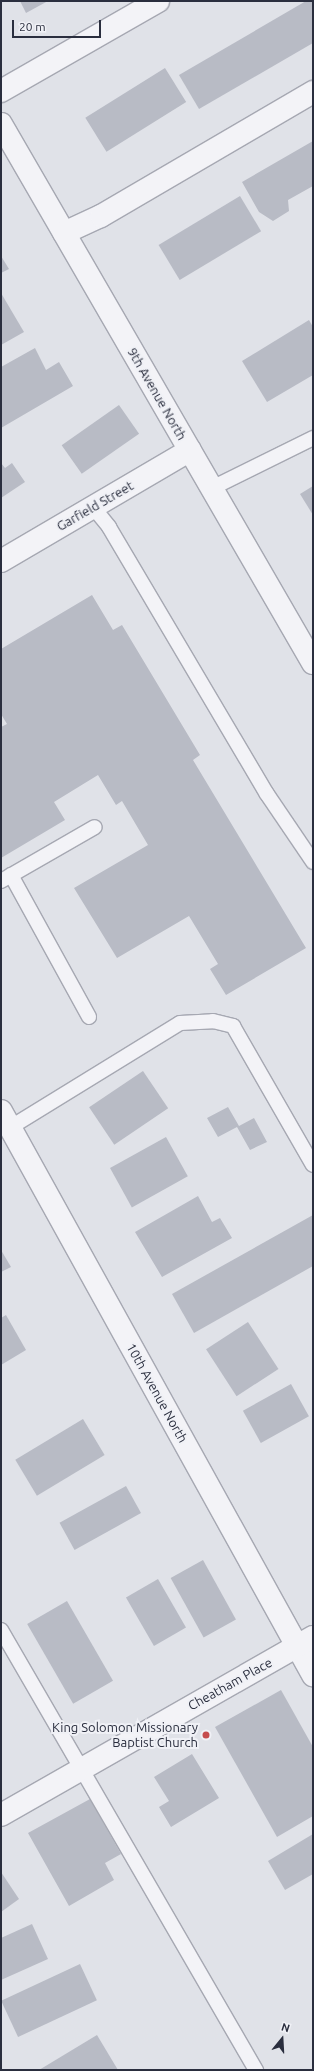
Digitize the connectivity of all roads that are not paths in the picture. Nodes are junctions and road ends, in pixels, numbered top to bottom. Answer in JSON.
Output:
{"nodes":[{"id":1,"x":158,"y":1,"type":"edge"},
{"id":2,"x":1,"y":91,"type":"edge"},
{"id":3,"x":313,"y":92,"type":"edge"},
{"id":4,"x":1,"y":124,"type":"edge"},
{"id":5,"x":64,"y":233,"type":"junction"},
{"id":6,"x":313,"y":438,"type":"edge"},
{"id":7,"x":190,"y":450,"type":"junction"},
{"id":8,"x":212,"y":488,"type":"junction"},
{"id":9,"x":93,"y":507,"type":"junction"},
{"id":10,"x":1,"y":561,"type":"edge"},
{"id":11,"x":313,"y":662,"type":"edge"},
{"id":12,"x":95,"y":827,"type":"dead end"},
{"id":13,"x":313,"y":862,"type":"edge"},
{"id":14,"x":6,"y":878,"type":"edge"},
{"id":15,"x":89,"y":1017,"type":"dead end"},
{"id":16,"x":6,"y":1119,"type":"edge"},
{"id":17,"x":313,"y":1165,"type":"edge"},
{"id":18,"x":1,"y":1630,"type":"edge"},
{"id":19,"x":305,"y":1642,"type":"edge"},
{"id":20,"x":313,"y":1675,"type":"edge"},
{"id":21,"x":81,"y":1768,"type":"junction"},
{"id":22,"x":1,"y":1814,"type":"edge"},
{"id":23,"x":256,"y":2070,"type":"edge"}],
"edges":[{"from":1,"to":2,"type":"street"},
{"from":3,"to":5,"type":"street"},
{"from":4,"to":5,"type":"street","name":"9th Avenue North"},
{"from":5,"to":7,"type":"street","name":"9th Avenue North"},
{"from":6,"to":8,"type":"lane"},
{"from":7,"to":8,"type":"street","name":"9th Avenue North"},
{"from":7,"to":9,"type":"street","name":"Garfield Street"},
{"from":8,"to":11,"type":"street","name":"9th Avenue North"},
{"from":9,"to":10,"type":"street","name":"Garfield Street"},
{"from":9,"to":13,"type":"lane"},
{"from":12,"to":14,"type":"lane"},
{"from":14,"to":15,"type":"lane"},
{"from":16,"to":17,"type":"lane"},
{"from":16,"to":19,"type":"street","name":"10th Avenue North"},
{"from":18,"to":21,"type":"lane"},
{"from":19,"to":20,"type":"street","name":"10th Avenue North"},
{"from":19,"to":21,"type":"street","name":"Cheatham Place"},
{"from":21,"to":22,"type":"street","name":"Cheatham Place"},
{"from":21,"to":23,"type":"lane"}]}
